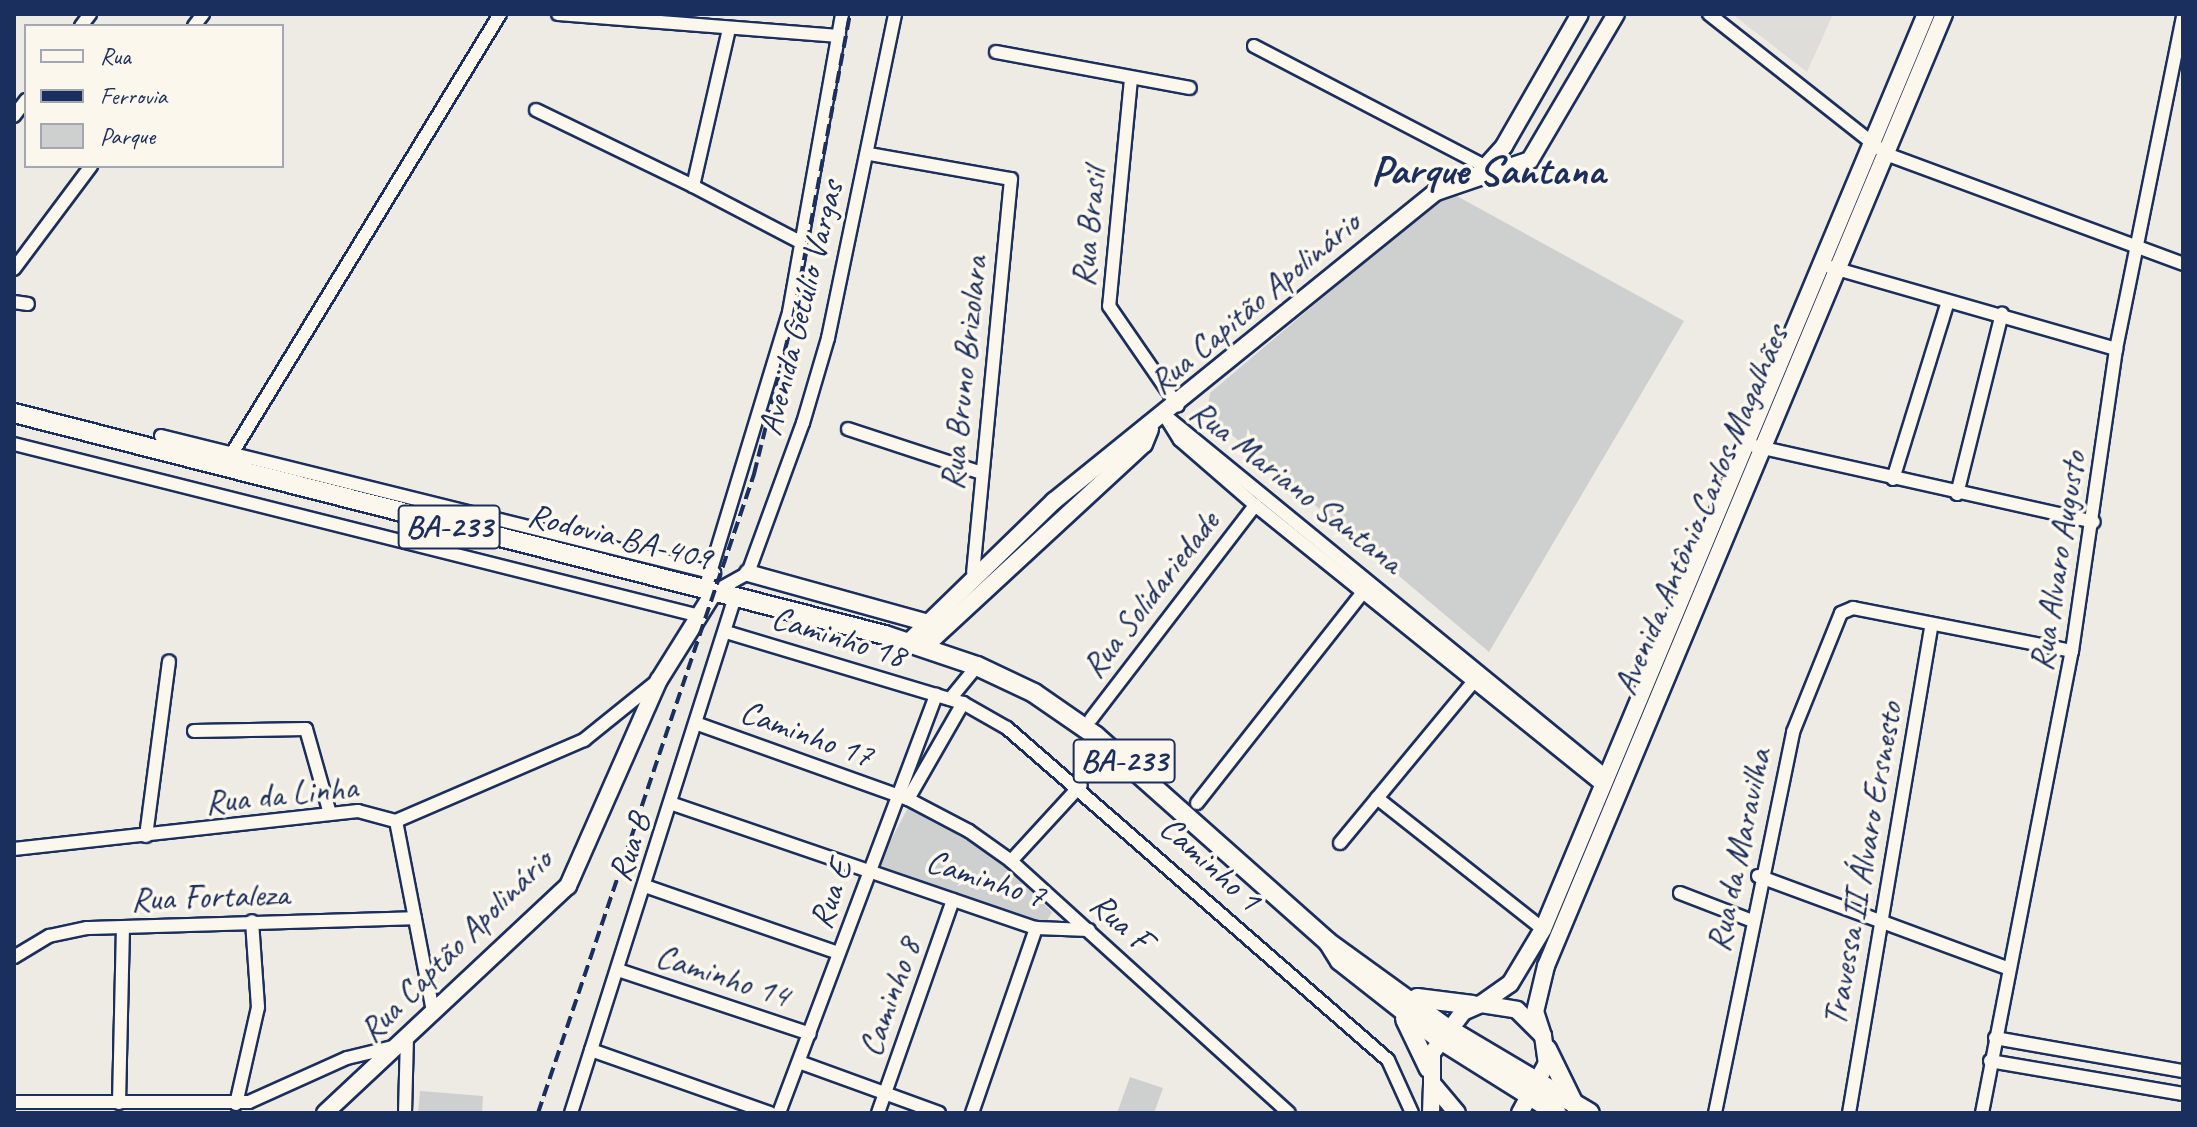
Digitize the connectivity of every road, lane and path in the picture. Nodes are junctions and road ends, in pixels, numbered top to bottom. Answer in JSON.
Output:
{"nodes":[{"id":1,"x":500,"y":14,"type":"edge"},
{"id":2,"x":558,"y":14,"type":"edge"},
{"id":3,"x":842,"y":14,"type":"edge"},
{"id":4,"x":895,"y":14,"type":"edge"},
{"id":5,"x":1580,"y":14,"type":"edge"},
{"id":6,"x":1616,"y":14,"type":"edge"},
{"id":7,"x":1709,"y":14,"type":"edge"},
{"id":8,"x":1926,"y":14,"type":"edge"},
{"id":9,"x":1944,"y":14,"type":"edge"},
{"id":10,"x":2183,"y":17,"type":"edge"},
{"id":11,"x":729,"y":29,"type":"junction"},
{"id":12,"x":839,"y":36,"type":"junction"},
{"id":13,"x":1254,"y":46,"type":"dead end"},
{"id":14,"x":996,"y":52,"type":"dead end"},
{"id":15,"x":2178,"y":72,"type":"edge"},
{"id":16,"x":1131,"y":79,"type":"junction"},
{"id":17,"x":1190,"y":88,"type":"dead end"},
{"id":18,"x":536,"y":110,"type":"dead end"},
{"id":19,"x":1871,"y":144,"type":"junction"},
{"id":20,"x":869,"y":154,"type":"junction"},
{"id":21,"x":1886,"y":154,"type":"junction"},
{"id":22,"x":90,"y":168,"type":"edge"},
{"id":23,"x":1487,"y":171,"type":"junction"},
{"id":24,"x":693,"y":186,"type":"junction"},
{"id":25,"x":798,"y":241,"type":"junction"},
{"id":26,"x":2141,"y":254,"type":"junction"},
{"id":27,"x":2183,"y":264,"type":"edge"},
{"id":28,"x":1825,"y":265,"type":"junction"},
{"id":29,"x":14,"y":269,"type":"edge"},
{"id":30,"x":1948,"y":301,"type":"junction"},
{"id":31,"x":14,"y":302,"type":"edge"},
{"id":32,"x":28,"y":304,"type":"dead end"},
{"id":33,"x":2002,"y":314,"type":"junction"},
{"id":34,"x":2116,"y":349,"type":"junction"},
{"id":35,"x":1172,"y":411,"type":"junction"},
{"id":36,"x":14,"y":413,"type":"edge"},
{"id":37,"x":848,"y":429,"type":"dead end"},
{"id":38,"x":1150,"y":429,"type":"junction"},
{"id":39,"x":161,"y":436,"type":"dead end"},
{"id":40,"x":14,"y":444,"type":"edge"},
{"id":41,"x":1753,"y":446,"type":"junction"},
{"id":42,"x":227,"y":462,"type":"junction"},
{"id":43,"x":979,"y":472,"type":"junction"},
{"id":44,"x":1893,"y":479,"type":"junction"},
{"id":45,"x":1957,"y":494,"type":"junction"},
{"id":46,"x":1054,"y":501,"type":"junction"},
{"id":47,"x":1255,"y":505,"type":"junction"},
{"id":48,"x":1065,"y":514,"type":"junction"},
{"id":49,"x":2094,"y":522,"type":"junction"},
{"id":50,"x":973,"y":572,"type":"junction"},
{"id":51,"x":748,"y":573,"type":"junction"},
{"id":52,"x":711,"y":585,"type":"junction"},
{"id":53,"x":1363,"y":592,"type":"junction"},
{"id":54,"x":735,"y":597,"type":"junction"},
{"id":55,"x":696,"y":615,"type":"junction"},
{"id":56,"x":927,"y":622,"type":"junction"},
{"id":57,"x":1932,"y":624,"type":"junction"},
{"id":58,"x":944,"y":628,"type":"junction"},
{"id":59,"x":726,"y":632,"type":"junction"},
{"id":60,"x":916,"y":644,"type":"junction"},
{"id":61,"x":2072,"y":651,"type":"junction"},
{"id":62,"x":169,"y":662,"type":"dead end"},
{"id":63,"x":977,"y":666,"type":"junction"},
{"id":64,"x":659,"y":680,"type":"junction"},
{"id":65,"x":1473,"y":682,"type":"junction"},
{"id":66,"x":936,"y":695,"type":"junction"},
{"id":67,"x":950,"y":699,"type":"junction"},
{"id":68,"x":963,"y":703,"type":"junction"},
{"id":69,"x":1091,"y":719,"type":"dead end"},
{"id":70,"x":698,"y":724,"type":"junction"},
{"id":71,"x":194,"y":731,"type":"dead end"},
{"id":72,"x":1608,"y":783,"type":"junction"},
{"id":73,"x":1081,"y":785,"type":"junction"},
{"id":74,"x":902,"y":797,"type":"junction"},
{"id":75,"x":1377,"y":798,"type":"junction"},
{"id":76,"x":1197,"y":803,"type":"dead end"},
{"id":77,"x":673,"y":804,"type":"junction"},
{"id":78,"x":330,"y":814,"type":"junction"},
{"id":79,"x":396,"y":821,"type":"junction"},
{"id":80,"x":146,"y":836,"type":"junction"},
{"id":81,"x":1340,"y":843,"type":"dead end"},
{"id":82,"x":20,"y":849,"type":"edge"},
{"id":83,"x":14,"y":856,"type":"edge"},
{"id":84,"x":1011,"y":861,"type":"junction"},
{"id":85,"x":868,"y":869,"type":"junction"},
{"id":86,"x":1758,"y":876,"type":"junction"},
{"id":87,"x":645,"y":886,"type":"junction"},
{"id":88,"x":1680,"y":893,"type":"dead end"},
{"id":89,"x":953,"y":900,"type":"junction"},
{"id":90,"x":415,"y":918,"type":"junction"},
{"id":91,"x":1750,"y":920,"type":"junction"},
{"id":92,"x":1880,"y":920,"type":"junction"},
{"id":93,"x":252,"y":921,"type":"junction"},
{"id":94,"x":123,"y":928,"type":"junction"},
{"id":95,"x":1036,"y":928,"type":"junction"},
{"id":96,"x":1543,"y":929,"type":"junction"},
{"id":97,"x":1089,"y":930,"type":"junction"},
{"id":98,"x":839,"y":953,"type":"junction"},
{"id":99,"x":14,"y":957,"type":"edge"},
{"id":100,"x":2009,"y":969,"type":"junction"},
{"id":101,"x":618,"y":970,"type":"junction"},
{"id":102,"x":1394,"y":996,"type":"junction"},
{"id":103,"x":1477,"y":1004,"type":"junction"},
{"id":104,"x":432,"y":1007,"type":"junction"},
{"id":105,"x":810,"y":1034,"type":"junction"},
{"id":106,"x":1443,"y":1034,"type":"junction"},
{"id":107,"x":1995,"y":1038,"type":"junction"},
{"id":108,"x":402,"y":1042,"type":"junction"},
{"id":109,"x":1545,"y":1042,"type":"junction"},
{"id":110,"x":591,"y":1050,"type":"junction"},
{"id":111,"x":1990,"y":1061,"type":"junction"},
{"id":112,"x":799,"y":1062,"type":"junction"},
{"id":113,"x":2183,"y":1071,"type":"edge"},
{"id":114,"x":1431,"y":1076,"type":"junction"},
{"id":115,"x":885,"y":1093,"type":"junction"},
{"id":116,"x":2183,"y":1094,"type":"edge"},
{"id":117,"x":1530,"y":1099,"type":"edge"},
{"id":118,"x":14,"y":1102,"type":"edge"},
{"id":119,"x":119,"y":1103,"type":"junction"},
{"id":120,"x":236,"y":1104,"type":"junction"},
{"id":121,"x":194,"y":1109,"type":"edge"},
{"id":122,"x":1574,"y":1110,"type":"edge"},
{"id":123,"x":325,"y":1113,"type":"edge"},
{"id":124,"x":405,"y":1113,"type":"edge"},
{"id":125,"x":571,"y":1113,"type":"edge"},
{"id":126,"x":770,"y":1113,"type":"edge"},
{"id":127,"x":779,"y":1113,"type":"edge"},
{"id":128,"x":878,"y":1113,"type":"edge"},
{"id":129,"x":939,"y":1113,"type":"edge"},
{"id":130,"x":972,"y":1113,"type":"edge"},
{"id":131,"x":1289,"y":1113,"type":"edge"},
{"id":132,"x":1412,"y":1113,"type":"edge"},
{"id":133,"x":1431,"y":1113,"type":"edge"},
{"id":134,"x":1457,"y":1113,"type":"edge"},
{"id":135,"x":1715,"y":1113,"type":"edge"},
{"id":136,"x":1849,"y":1113,"type":"edge"},
{"id":137,"x":1982,"y":1113,"type":"edge"}],
"edges":[{"from":1,"to":42,"type":"street"},
{"from":2,"to":11,"type":"street"},
{"from":3,"to":12,"type":"street","name":"Avenida Getúlio Vargas"},
{"from":4,"to":20,"type":"street","name":"Avenida Getúlio Vargas"},
{"from":5,"to":23,"type":"street"},
{"from":6,"to":23,"type":"street","name":"Rua Capitão Apolinário"},
{"from":7,"to":19,"type":"street"},
{"from":8,"to":19,"type":"street","name":"Avenida Antônio Carlos Magalhães"},
{"from":9,"to":21,"type":"street","name":"Avenida Antônio Carlos Magalhães"},
{"from":10,"to":15,"type":"street","name":"Rua Alvaro Augusto"},
{"from":11,"to":12,"type":"street"},
{"from":11,"to":24,"type":"street"},
{"from":12,"to":25,"type":"street","name":"Avenida Getúlio Vargas"},
{"from":13,"to":23,"type":"street"},
{"from":14,"to":16,"type":"street"},
{"from":15,"to":26,"type":"street","name":"Rua Alvaro Augusto"},
{"from":16,"to":17,"type":"street"},
{"from":16,"to":35,"type":"street","name":"Rua Brasil"},
{"from":18,"to":24,"type":"street"},
{"from":19,"to":21,"type":"street"},
{"from":19,"to":28,"type":"street","name":"Avenida Antônio Carlos Magalhães"},
{"from":20,"to":43,"type":"street","name":"Rua Bruno Brizolara"},
{"from":20,"to":51,"type":"street","name":"Avenida Getúlio Vargas"},
{"from":21,"to":26,"type":"street"},
{"from":21,"to":28,"type":"street","name":"Avenida Antônio Carlos Magalhães"},
{"from":22,"to":29,"type":"street"},
{"from":23,"to":35,"type":"street","name":"Rua Capitão Apolinário"},
{"from":24,"to":25,"type":"street"},
{"from":25,"to":52,"type":"street","name":"Avenida Getúlio Vargas"},
{"from":26,"to":27,"type":"street"},
{"from":26,"to":34,"type":"street","name":"Rua Alvaro Augusto"},
{"from":28,"to":30,"type":"street"},
{"from":28,"to":41,"type":"street","name":"Avenida Antônio Carlos Magalhães"},
{"from":30,"to":33,"type":"street"},
{"from":30,"to":44,"type":"street"},
{"from":31,"to":32,"type":"street"},
{"from":33,"to":34,"type":"street"},
{"from":33,"to":45,"type":"street"},
{"from":34,"to":49,"type":"street","name":"Rua Alvaro Augusto"},
{"from":35,"to":38,"type":"street","name":"Rua Capitão Apolinário"},
{"from":35,"to":47,"type":"street","name":"Rua Mariano Santana"},
{"from":35,"to":72,"type":"street","name":"Rua Mariano Santana"},
{"from":36,"to":42,"type":"main road","name":"Rodovia BA-409","number":"BA-233"},
{"from":37,"to":43,"type":"street"},
{"from":38,"to":46,"type":"street","name":"Rua Capitão Apolinário"},
{"from":38,"to":48,"type":"street","name":"Rua Capitão Apolinário"},
{"from":39,"to":42,"type":"street"},
{"from":40,"to":55,"type":"street"},
{"from":41,"to":44,"type":"street"},
{"from":41,"to":72,"type":"street","name":"Avenida Antônio Carlos Magalhães"},
{"from":42,"to":52,"type":"main road","name":"Rodovia BA-409","number":"BA-233"},
{"from":43,"to":50,"type":"street","name":"Rua Bruno Brizolara"},
{"from":44,"to":45,"type":"street"},
{"from":45,"to":49,"type":"street"},
{"from":46,"to":48,"type":"street"},
{"from":46,"to":50,"type":"street","name":"Rua Capitão Apolinário"},
{"from":47,"to":53,"type":"street","name":"Rua Mariano Santana"},
{"from":47,"to":69,"type":"street","name":"Rua Solidariedade"},
{"from":48,"to":58,"type":"street","name":"Rua Capitão Apolinário"},
{"from":49,"to":61,"type":"street","name":"Rua Alvaro Augusto"},
{"from":50,"to":56,"type":"street","name":"Rua Capitão Apolinário"},
{"from":51,"to":52,"type":"street"},
{"from":51,"to":56,"type":"street"},
{"from":52,"to":54,"type":"main road","name":"Rodovia BA-409","number":"BA-233"},
{"from":52,"to":55,"type":"street","name":"Rua Captão Apolinário"},
{"from":53,"to":65,"type":"street","name":"Rua Mariano Santana"},
{"from":53,"to":76,"type":"street"},
{"from":54,"to":59,"type":"street","name":"Rua B"},
{"from":54,"to":60,"type":"main road","name":"Rodovia BA-409","number":"BA-233"},
{"from":55,"to":64,"type":"street","name":"Rua Captão Apolinário"},
{"from":56,"to":58,"type":"street"},
{"from":56,"to":60,"type":"street","name":"Rua Capitão Apolinário"},
{"from":57,"to":61,"type":"street"},
{"from":57,"to":86,"type":"street","name":"Rua da Maravilha"},
{"from":57,"to":92,"type":"street","name":"Travessa II Álvaro Ersnesto"},
{"from":58,"to":60,"type":"street","name":"Rua Capitão Apolinário"},
{"from":59,"to":66,"type":"street","name":"Caminho 18"},
{"from":59,"to":70,"type":"street","name":"Rua B"},
{"from":60,"to":63,"type":"main road","number":"BA-233"},
{"from":61,"to":100,"type":"street","name":"Rua Alvaro Augusto"},
{"from":62,"to":80,"type":"street"},
{"from":63,"to":67,"type":"street"},
{"from":63,"to":102,"type":"main road","number":"BA-233"},
{"from":64,"to":79,"type":"street","name":"Rua da Linha"},
{"from":64,"to":104,"type":"street","name":"Rua Captão Apolinário"},
{"from":65,"to":72,"type":"street","name":"Rua Mariano Santana"},
{"from":65,"to":75,"type":"street"},
{"from":66,"to":67,"type":"street","name":"Caminho 1"},
{"from":66,"to":74,"type":"street","name":"Rua E"},
{"from":67,"to":68,"type":"street","name":"Caminho 1"},
{"from":68,"to":73,"type":"street","name":"Caminho 1"},
{"from":68,"to":74,"type":"street"},
{"from":70,"to":74,"type":"street","name":"Caminho 17"},
{"from":70,"to":77,"type":"street","name":"Rua B"},
{"from":71,"to":78,"type":"street"},
{"from":72,"to":96,"type":"street","name":"Avenida Antônio Carlos Magalhães"},
{"from":72,"to":109,"type":"street","name":"Avenida Antônio Carlos Magalhães"},
{"from":73,"to":84,"type":"street"},
{"from":73,"to":132,"type":"street","name":"Caminho 1"},
{"from":74,"to":84,"type":"street","name":"Rua F"},
{"from":74,"to":85,"type":"street","name":"Rua E"},
{"from":75,"to":81,"type":"street"},
{"from":75,"to":96,"type":"street"},
{"from":77,"to":85,"type":"street","name":"Caminho 7"},
{"from":77,"to":87,"type":"street","name":"Rua B"},
{"from":78,"to":79,"type":"street","name":"Rua da Linha"},
{"from":78,"to":80,"type":"street","name":"Rua da Linha"},
{"from":79,"to":90,"type":"street"},
{"from":80,"to":82,"type":"street","name":"Rua da Linha"},
{"from":82,"to":83,"type":"street"},
{"from":84,"to":97,"type":"street","name":"Rua F"},
{"from":85,"to":89,"type":"street","name":"Caminho 7"},
{"from":85,"to":98,"type":"street","name":"Rua E"},
{"from":86,"to":91,"type":"street","name":"Rua da Maravilha"},
{"from":86,"to":92,"type":"street"},
{"from":87,"to":98,"type":"street"},
{"from":87,"to":101,"type":"street","name":"Rua B"},
{"from":88,"to":91,"type":"street"},
{"from":89,"to":95,"type":"street","name":"Caminho 7"},
{"from":89,"to":115,"type":"street","name":"Caminho 8"},
{"from":90,"to":93,"type":"street","name":"Rua Fortaleza"},
{"from":90,"to":104,"type":"street"},
{"from":91,"to":135,"type":"street","name":"Rua da Maravilha"},
{"from":92,"to":100,"type":"street"},
{"from":92,"to":136,"type":"street","name":"Travessa II Álvaro Ersnesto"},
{"from":93,"to":94,"type":"street","name":"Rua Fortaleza"},
{"from":93,"to":120,"type":"street"},
{"from":94,"to":99,"type":"street","name":"Rua Fortaleza"},
{"from":94,"to":119,"type":"street"},
{"from":95,"to":97,"type":"street","name":"Caminho 7"},
{"from":95,"to":130,"type":"street"},
{"from":96,"to":103,"type":"street","name":"Avenida Antônio Carlos Magalhães"},
{"from":97,"to":131,"type":"street","name":"Rua F"},
{"from":98,"to":105,"type":"street","name":"Rua E"},
{"from":100,"to":107,"type":"street","name":"Rua Alvaro Augusto"},
{"from":101,"to":105,"type":"street","name":"Caminho 14"},
{"from":101,"to":110,"type":"street","name":"Rua B"},
{"from":102,"to":103,"type":"main road"},
{"from":102,"to":106,"type":"main road","number":"BA-233"},
{"from":102,"to":114,"type":"main road"},
{"from":103,"to":106,"type":"street","name":"Avenida Antônio Carlos Magalhães"},
{"from":103,"to":109,"type":"street"},
{"from":104,"to":108,"type":"street","name":"Rua Captão Apolinário"},
{"from":105,"to":112,"type":"street","name":"Rua E"},
{"from":106,"to":114,"type":"street"},
{"from":106,"to":117,"type":"main road","number":"BA-233"},
{"from":107,"to":111,"type":"street","name":"Rua Alvaro Augusto"},
{"from":107,"to":113,"type":"street"},
{"from":108,"to":120,"type":"street"},
{"from":108,"to":123,"type":"street","name":"Rua Captão Apolinário"},
{"from":108,"to":124,"type":"street"},
{"from":109,"to":117,"type":"street","name":"Avenida Antônio Carlos Magalhães"},
{"from":109,"to":122,"type":"main road"},
{"from":110,"to":125,"type":"street","name":"Rua B"},
{"from":110,"to":126,"type":"street"},
{"from":111,"to":116,"type":"street"},
{"from":111,"to":137,"type":"street","name":"Rua Alvaro Augusto"},
{"from":112,"to":115,"type":"street"},
{"from":112,"to":127,"type":"street","name":"Rua E"},
{"from":114,"to":133,"type":"street"},
{"from":114,"to":134,"type":"street"},
{"from":115,"to":128,"type":"street","name":"Caminho 8"},
{"from":115,"to":129,"type":"street"},
{"from":117,"to":122,"type":"main road","number":"BA-233"},
{"from":118,"to":119,"type":"street"},
{"from":119,"to":121,"type":"street"},
{"from":120,"to":121,"type":"street"}]}
